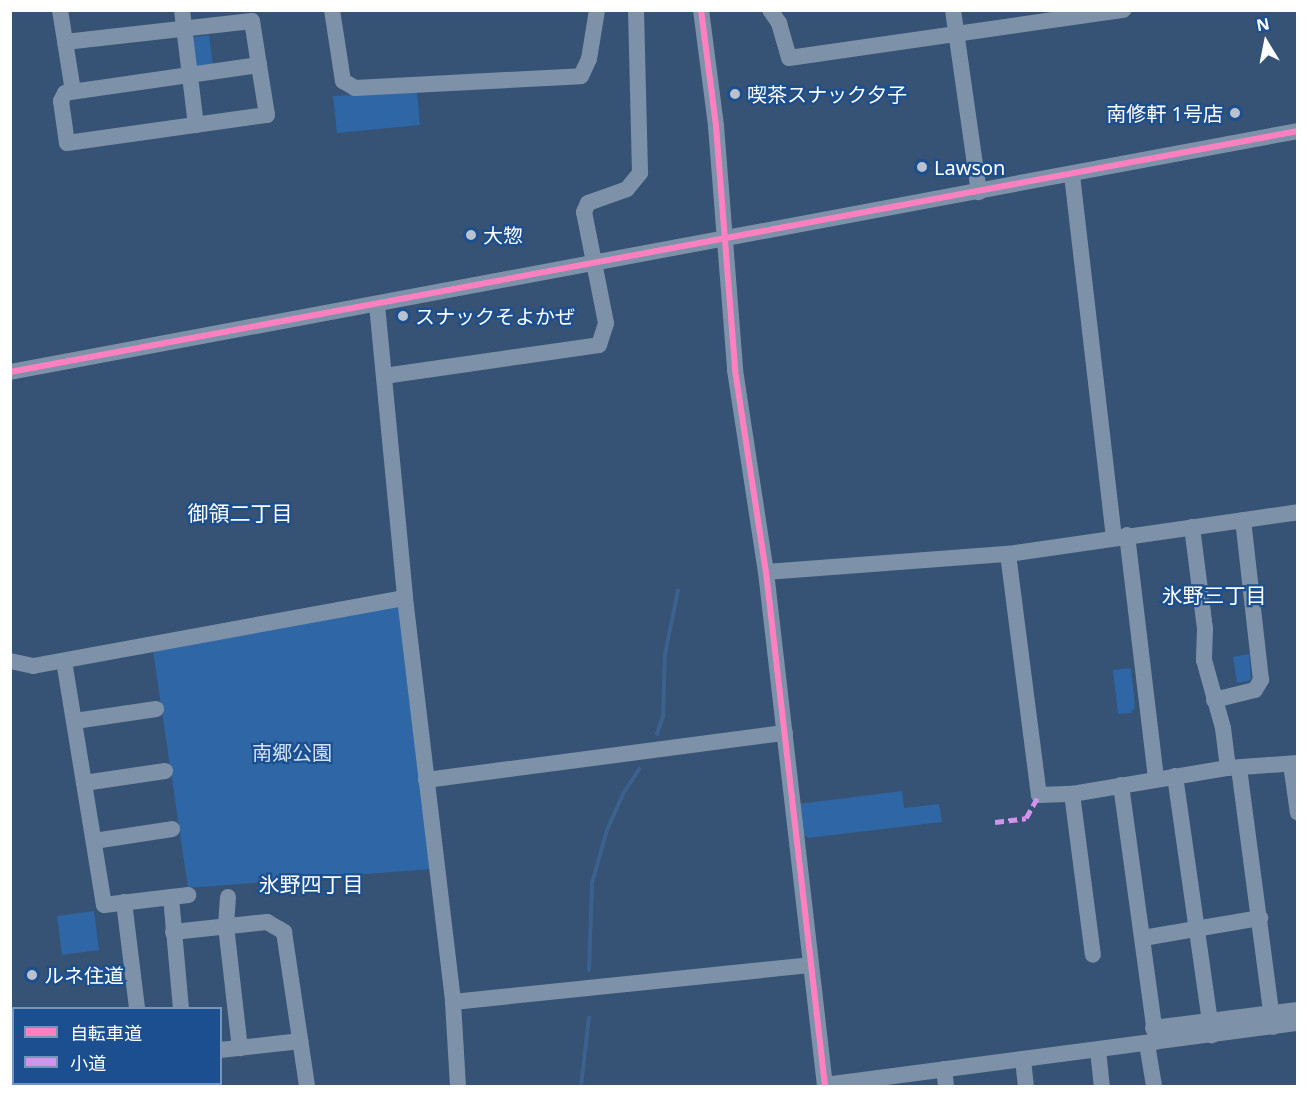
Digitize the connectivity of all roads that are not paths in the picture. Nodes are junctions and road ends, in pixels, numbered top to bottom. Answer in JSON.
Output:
{"nodes":[{"id":1,"x":60,"y":10,"type":"edge"},
{"id":2,"x":182,"y":10,"type":"edge"},
{"id":3,"x":332,"y":10,"type":"edge"},
{"id":4,"x":597,"y":10,"type":"edge"},
{"id":5,"x":636,"y":10,"type":"edge"},
{"id":6,"x":701,"y":10,"type":"edge"},
{"id":7,"x":770,"y":10,"type":"edge"},
{"id":8,"x":953,"y":10,"type":"edge"},
{"id":9,"x":1124,"y":10,"type":"edge"},
{"id":10,"x":184,"y":28,"type":"junction"},
{"id":11,"x":957,"y":36,"type":"junction"},
{"id":12,"x":65,"y":42,"type":"junction"},
{"id":13,"x":259,"y":65,"type":"junction"},
{"id":14,"x":190,"y":74,"type":"junction"},
{"id":15,"x":73,"y":91,"type":"junction"},
{"id":16,"x":196,"y":125,"type":"junction"},
{"id":17,"x":1298,"y":131,"type":"edge"},
{"id":18,"x":1072,"y":175,"type":"junction"},
{"id":19,"x":980,"y":192,"type":"junction"},
{"id":20,"x":725,"y":238,"type":"junction"},
{"id":21,"x":592,"y":265,"type":"junction"},
{"id":22,"x":377,"y":305,"type":"junction"},
{"id":23,"x":10,"y":372,"type":"edge"},
{"id":24,"x":384,"y":376,"type":"junction"},
{"id":25,"x":1298,"y":512,"type":"edge"},
{"id":26,"x":1243,"y":520,"type":"junction"},
{"id":27,"x":1192,"y":527,"type":"junction"},
{"id":28,"x":1120,"y":536,"type":"junction"},
{"id":29,"x":1008,"y":554,"type":"junction"},
{"id":30,"x":766,"y":572,"type":"junction"},
{"id":31,"x":405,"y":598,"type":"junction"},
{"id":32,"x":10,"y":661,"type":"edge"},
{"id":33,"x":64,"y":661,"type":"junction"},
{"id":34,"x":1214,"y":700,"type":"junction"},
{"id":35,"x":156,"y":709,"type":"dead end"},
{"id":36,"x":75,"y":721,"type":"junction"},
{"id":37,"x":785,"y":733,"type":"junction"},
{"id":38,"x":1294,"y":763,"type":"edge"},
{"id":39,"x":1234,"y":768,"type":"junction"},
{"id":40,"x":165,"y":771,"type":"dead end"},
{"id":41,"x":1174,"y":776,"type":"junction"},
{"id":42,"x":1156,"y":778,"type":"junction"},
{"id":43,"x":426,"y":780,"type":"junction"},
{"id":44,"x":84,"y":783,"type":"junction"},
{"id":45,"x":1120,"y":785,"type":"junction"},
{"id":46,"x":1072,"y":794,"type":"junction"},
{"id":47,"x":1298,"y":813,"type":"edge"},
{"id":48,"x":172,"y":830,"type":"dead end"},
{"id":49,"x":94,"y":841,"type":"junction"},
{"id":50,"x":228,"y":897,"type":"dead end"},
{"id":51,"x":124,"y":902,"type":"junction"},
{"id":52,"x":1260,"y":918,"type":"junction"},
{"id":53,"x":226,"y":926,"type":"junction"},
{"id":54,"x":1197,"y":929,"type":"junction"},
{"id":55,"x":173,"y":932,"type":"junction"},
{"id":56,"x":1143,"y":938,"type":"junction"},
{"id":57,"x":1094,"y":954,"type":"dead end"},
{"id":58,"x":810,"y":965,"type":"junction"},
{"id":59,"x":453,"y":1002,"type":"junction"},
{"id":60,"x":137,"y":1007,"type":"edge"},
{"id":61,"x":182,"y":1007,"type":"edge"},
{"id":62,"x":1298,"y":1010,"type":"edge"},
{"id":63,"x":1272,"y":1020,"type":"junction"},
{"id":64,"x":1298,"y":1023,"type":"edge"},
{"id":65,"x":1211,"y":1027,"type":"junction"},
{"id":66,"x":1152,"y":1038,"type":"junction"},
{"id":67,"x":300,"y":1041,"type":"junction"},
{"id":68,"x":240,"y":1048,"type":"junction"},
{"id":69,"x":222,"y":1050,"type":"edge"},
{"id":70,"x":1098,"y":1050,"type":"junction"},
{"id":71,"x":1023,"y":1059,"type":"junction"},
{"id":72,"x":944,"y":1069,"type":"junction"},
{"id":73,"x":886,"y":1082,"type":"edge"},
{"id":74,"x":307,"y":1086,"type":"edge"},
{"id":75,"x":458,"y":1086,"type":"edge"},
{"id":76,"x":825,"y":1086,"type":"edge"},
{"id":77,"x":946,"y":1086,"type":"edge"},
{"id":78,"x":1026,"y":1086,"type":"edge"},
{"id":79,"x":1102,"y":1086,"type":"edge"},
{"id":80,"x":1154,"y":1086,"type":"edge"}],
"edges":[{"from":1,"to":12,"type":"street"},
{"from":2,"to":10,"type":"street"},
{"from":3,"to":4,"type":"street"},
{"from":5,"to":21,"type":"street"},
{"from":6,"to":20,"type":"street"},
{"from":7,"to":11,"type":"street"},
{"from":8,"to":11,"type":"street"},
{"from":9,"to":11,"type":"street"},
{"from":10,"to":12,"type":"street"},
{"from":10,"to":13,"type":"street"},
{"from":10,"to":14,"type":"street"},
{"from":11,"to":19,"type":"street"},
{"from":12,"to":15,"type":"street"},
{"from":13,"to":14,"type":"street"},
{"from":13,"to":16,"type":"street"},
{"from":14,"to":15,"type":"street"},
{"from":14,"to":16,"type":"street"},
{"from":15,"to":16,"type":"street"},
{"from":17,"to":18,"type":"street"},
{"from":18,"to":19,"type":"street"},
{"from":18,"to":28,"type":"street"},
{"from":19,"to":20,"type":"street"},
{"from":20,"to":21,"type":"street"},
{"from":20,"to":30,"type":"street"},
{"from":21,"to":22,"type":"street"},
{"from":21,"to":24,"type":"street"},
{"from":22,"to":23,"type":"street"},
{"from":22,"to":24,"type":"street"},
{"from":24,"to":31,"type":"street"},
{"from":25,"to":26,"type":"street"},
{"from":26,"to":27,"type":"street"},
{"from":26,"to":34,"type":"street"},
{"from":27,"to":28,"type":"street"},
{"from":27,"to":34,"type":"street"},
{"from":28,"to":29,"type":"street"},
{"from":28,"to":42,"type":"street"},
{"from":29,"to":30,"type":"street"},
{"from":29,"to":46,"type":"street"},
{"from":30,"to":37,"type":"street"},
{"from":31,"to":33,"type":"street"},
{"from":31,"to":43,"type":"street"},
{"from":32,"to":33,"type":"street"},
{"from":33,"to":36,"type":"street"},
{"from":34,"to":39,"type":"street"},
{"from":35,"to":36,"type":"street"},
{"from":36,"to":44,"type":"street"},
{"from":37,"to":43,"type":"street"},
{"from":37,"to":58,"type":"street"},
{"from":38,"to":39,"type":"street"},
{"from":38,"to":47,"type":"street"},
{"from":39,"to":41,"type":"street"},
{"from":39,"to":52,"type":"street"},
{"from":40,"to":44,"type":"street"},
{"from":41,"to":42,"type":"street"},
{"from":41,"to":54,"type":"street"},
{"from":42,"to":45,"type":"street"},
{"from":43,"to":59,"type":"street"},
{"from":44,"to":49,"type":"street"},
{"from":45,"to":46,"type":"street"},
{"from":45,"to":56,"type":"street"},
{"from":46,"to":57,"type":"street"},
{"from":48,"to":49,"type":"street"},
{"from":49,"to":51,"type":"street"},
{"from":50,"to":53,"type":"street"},
{"from":51,"to":55,"type":"street"},
{"from":51,"to":60,"type":"street"},
{"from":52,"to":54,"type":"street"},
{"from":52,"to":63,"type":"street"},
{"from":53,"to":55,"type":"street"},
{"from":53,"to":67,"type":"street"},
{"from":53,"to":68,"type":"street"},
{"from":54,"to":56,"type":"street"},
{"from":54,"to":65,"type":"street"},
{"from":55,"to":61,"type":"street"},
{"from":56,"to":66,"type":"street"},
{"from":58,"to":59,"type":"street"},
{"from":58,"to":76,"type":"street"},
{"from":59,"to":75,"type":"street"},
{"from":62,"to":63,"type":"street"},
{"from":63,"to":64,"type":"street"},
{"from":63,"to":65,"type":"street"},
{"from":65,"to":66,"type":"street"},
{"from":66,"to":70,"type":"street"},
{"from":66,"to":80,"type":"street"},
{"from":67,"to":68,"type":"street"},
{"from":67,"to":74,"type":"street"},
{"from":68,"to":69,"type":"street"},
{"from":70,"to":71,"type":"street"},
{"from":70,"to":79,"type":"street"},
{"from":71,"to":72,"type":"street"},
{"from":71,"to":78,"type":"street"},
{"from":72,"to":73,"type":"street"},
{"from":72,"to":77,"type":"street"},
{"from":73,"to":76,"type":"street"}]}
